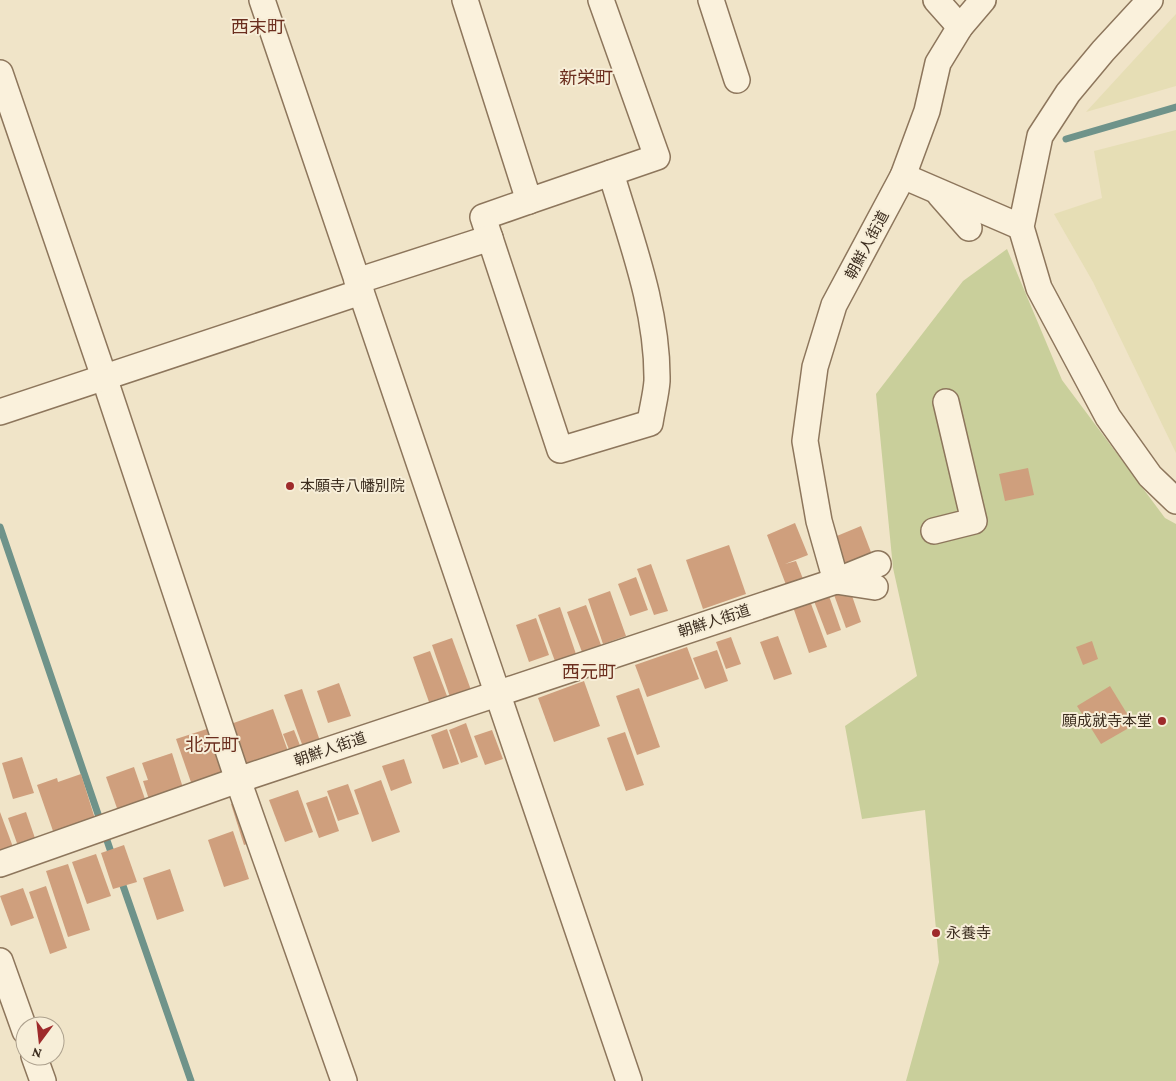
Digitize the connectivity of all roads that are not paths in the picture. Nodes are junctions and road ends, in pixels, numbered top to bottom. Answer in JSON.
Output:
{"nodes":[{"id":1,"x":262,"y":0,"type":"edge"},
{"id":2,"x":465,"y":0,"type":"edge"},
{"id":3,"x":601,"y":0,"type":"edge"},
{"id":4,"x":711,"y":0,"type":"edge"},
{"id":5,"x":936,"y":0,"type":"edge"},
{"id":6,"x":983,"y":0,"type":"edge"},
{"id":7,"x":1150,"y":0,"type":"edge"},
{"id":8,"x":960,"y":27,"type":"junction"},
{"id":9,"x":0,"y":73,"type":"edge"},
{"id":10,"x":738,"y":80,"type":"dead end"},
{"id":11,"x":611,"y":173,"type":"junction"},
{"id":12,"x":904,"y":176,"type":"junction"},
{"id":13,"x":935,"y":190,"type":"junction"},
{"id":14,"x":529,"y":201,"type":"junction"},
{"id":15,"x":1021,"y":227,"type":"junction"},
{"id":16,"x":969,"y":228,"type":"dead end"},
{"id":17,"x":490,"y":238,"type":"junction"},
{"id":18,"x":359,"y":287,"type":"junction"},
{"id":19,"x":104,"y":377,"type":"junction"},
{"id":20,"x":946,"y":402,"type":"dead end"},
{"id":21,"x":0,"y":412,"type":"edge"},
{"id":22,"x":1176,"y":501,"type":"edge"},
{"id":23,"x":934,"y":531,"type":"dead end"},
{"id":24,"x":876,"y":576,"type":"dead end"},
{"id":25,"x":836,"y":581,"type":"junction"},
{"id":26,"x":497,"y":693,"type":"junction"},
{"id":27,"x":238,"y":780,"type":"junction"},
{"id":28,"x":0,"y":864,"type":"edge"},
{"id":29,"x":0,"y":961,"type":"edge"},
{"id":30,"x":20,"y":1016,"type":"edge"},
{"id":31,"x":38,"y":1066,"type":"edge"},
{"id":32,"x":43,"y":1081,"type":"edge"},
{"id":33,"x":344,"y":1081,"type":"edge"},
{"id":34,"x":629,"y":1081,"type":"edge"}],
"edges":[{"from":1,"to":18,"type":"street"},
{"from":2,"to":14,"type":"street"},
{"from":3,"to":11,"type":"street"},
{"from":4,"to":10,"type":"street"},
{"from":5,"to":8,"type":"street"},
{"from":6,"to":8,"type":"street","name":"朝鮮人街道"},
{"from":7,"to":15,"type":"street"},
{"from":8,"to":12,"type":"street","name":"朝鮮人街道"},
{"from":9,"to":19,"type":"street"},
{"from":11,"to":14,"type":"street"},
{"from":11,"to":17,"type":"street"},
{"from":12,"to":13,"type":"street"},
{"from":12,"to":25,"type":"street","name":"朝鮮人街道"},
{"from":13,"to":15,"type":"street"},
{"from":13,"to":16,"type":"street"},
{"from":14,"to":17,"type":"street"},
{"from":15,"to":22,"type":"street"},
{"from":17,"to":18,"type":"street"},
{"from":18,"to":19,"type":"street"},
{"from":18,"to":26,"type":"street"},
{"from":19,"to":21,"type":"street"},
{"from":19,"to":27,"type":"street"},
{"from":20,"to":23,"type":"street"},
{"from":24,"to":25,"type":"street"},
{"from":25,"to":26,"type":"street","name":"朝鮮人街道"},
{"from":26,"to":27,"type":"street","name":"朝鮮人街道"},
{"from":26,"to":34,"type":"street"},
{"from":27,"to":28,"type":"street","name":"朝鮮人街道"},
{"from":27,"to":33,"type":"street"},
{"from":29,"to":30,"type":"street"},
{"from":31,"to":32,"type":"street"}]}
